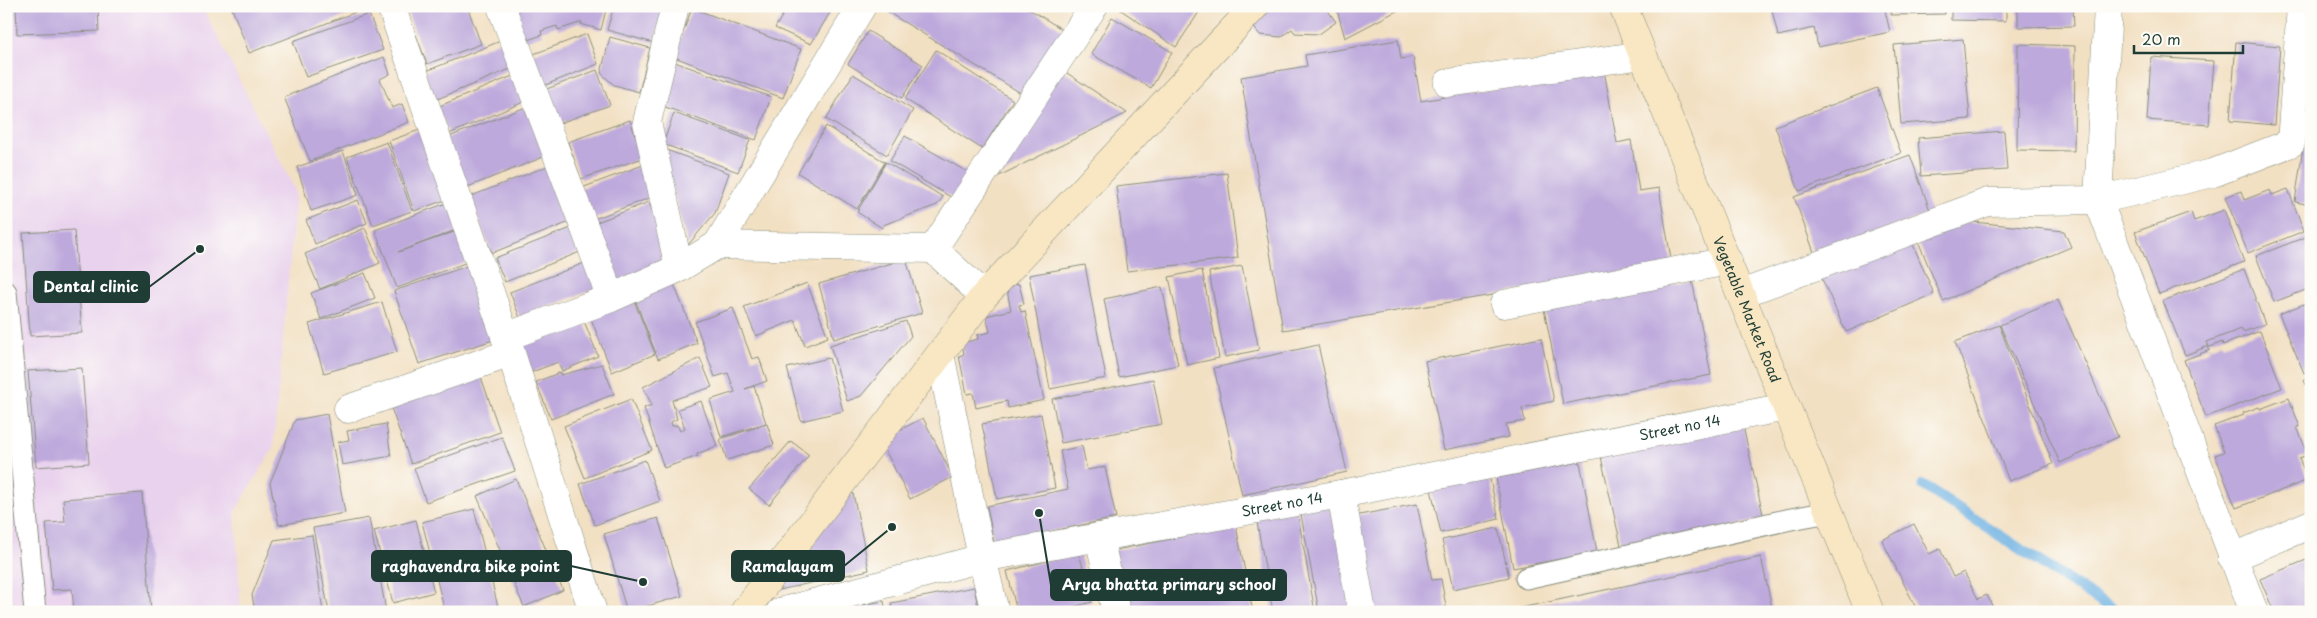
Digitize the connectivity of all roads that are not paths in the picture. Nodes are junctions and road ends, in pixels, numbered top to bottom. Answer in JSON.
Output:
{"nodes":[{"id":1,"x":391,"y":6,"type":"edge"},
{"id":2,"x":501,"y":6,"type":"edge"},
{"id":3,"x":676,"y":6,"type":"edge"},
{"id":4,"x":862,"y":6,"type":"edge"},
{"id":5,"x":1094,"y":6,"type":"edge"},
{"id":6,"x":1255,"y":6,"type":"edge"},
{"id":7,"x":1623,"y":6,"type":"edge"},
{"id":8,"x":2108,"y":6,"type":"edge"},
{"id":9,"x":2301,"y":6,"type":"edge"},
{"id":10,"x":1643,"y":55,"type":"junction"},
{"id":11,"x":1448,"y":83,"type":"dead end"},
{"id":12,"x":2098,"y":200,"type":"junction"},
{"id":13,"x":716,"y":245,"type":"junction"},
{"id":14,"x":933,"y":249,"type":"junction"},
{"id":15,"x":1728,"y":261,"type":"junction"},
{"id":16,"x":679,"y":268,"type":"junction"},
{"id":17,"x":6,"y":292,"type":"edge"},
{"id":18,"x":1741,"y":294,"type":"junction"},
{"id":19,"x":984,"y":296,"type":"junction"},
{"id":20,"x":611,"y":298,"type":"junction"},
{"id":21,"x":1504,"y":304,"type":"dead end"},
{"id":22,"x":508,"y":345,"type":"junction"},
{"id":23,"x":940,"y":354,"type":"junction"},
{"id":24,"x":1786,"y":407,"type":"junction"},
{"id":25,"x":348,"y":409,"type":"dead end"},
{"id":26,"x":1341,"y":494,"type":"junction"},
{"id":27,"x":1830,"y":512,"type":"junction"},
{"id":28,"x":2311,"y":524,"type":"edge"},
{"id":29,"x":1099,"y":537,"type":"junction"},
{"id":30,"x":982,"y":558,"type":"junction"},
{"id":31,"x":2232,"y":558,"type":"junction"},
{"id":32,"x":1526,"y":578,"type":"dead end"},
{"id":33,"x":35,"y":612,"type":"edge"},
{"id":34,"x":593,"y":612,"type":"edge"},
{"id":35,"x":744,"y":612,"type":"edge"},
{"id":36,"x":780,"y":612,"type":"edge"},
{"id":37,"x":995,"y":612,"type":"edge"},
{"id":38,"x":1116,"y":612,"type":"edge"},
{"id":39,"x":1362,"y":612,"type":"edge"},
{"id":40,"x":1870,"y":612,"type":"edge"},
{"id":41,"x":2254,"y":612,"type":"edge"}],
"edges":[{"from":1,"to":22,"type":"street"},
{"from":2,"to":20,"type":"street"},
{"from":3,"to":16,"type":"street"},
{"from":4,"to":13,"type":"street"},
{"from":5,"to":14,"type":"street"},
{"from":6,"to":19,"type":"street"},
{"from":7,"to":10,"type":"street","name":"Vegetable Market Road"},
{"from":8,"to":12,"type":"street"},
{"from":9,"to":12,"type":"street"},
{"from":10,"to":11,"type":"street"},
{"from":10,"to":15,"type":"street","name":"Vegetable Market Road"},
{"from":12,"to":18,"type":"street"},
{"from":12,"to":31,"type":"street"},
{"from":13,"to":14,"type":"street"},
{"from":13,"to":16,"type":"street"},
{"from":14,"to":19,"type":"street"},
{"from":15,"to":18,"type":"street","name":"Vegetable Market Road"},
{"from":15,"to":21,"type":"street"},
{"from":16,"to":20,"type":"street"},
{"from":17,"to":33,"type":"lane"},
{"from":18,"to":24,"type":"street","name":"Vegetable Market Road"},
{"from":19,"to":23,"type":"street"},
{"from":20,"to":22,"type":"street"},
{"from":22,"to":25,"type":"street"},
{"from":22,"to":34,"type":"street"},
{"from":23,"to":30,"type":"street"},
{"from":23,"to":35,"type":"street"},
{"from":24,"to":26,"type":"street","name":"Street no 14"},
{"from":24,"to":27,"type":"street","name":"Vegetable Market Road"},
{"from":26,"to":29,"type":"street","name":"Street no 14"},
{"from":26,"to":39,"type":"street"},
{"from":27,"to":32,"type":"lane"},
{"from":27,"to":40,"type":"street","name":"Vegetable Market Road"},
{"from":28,"to":31,"type":"street"},
{"from":29,"to":30,"type":"street","name":"Street no 14"},
{"from":29,"to":38,"type":"street"},
{"from":30,"to":36,"type":"street","name":"Street no 14"},
{"from":30,"to":37,"type":"street"},
{"from":31,"to":41,"type":"street"}]}
